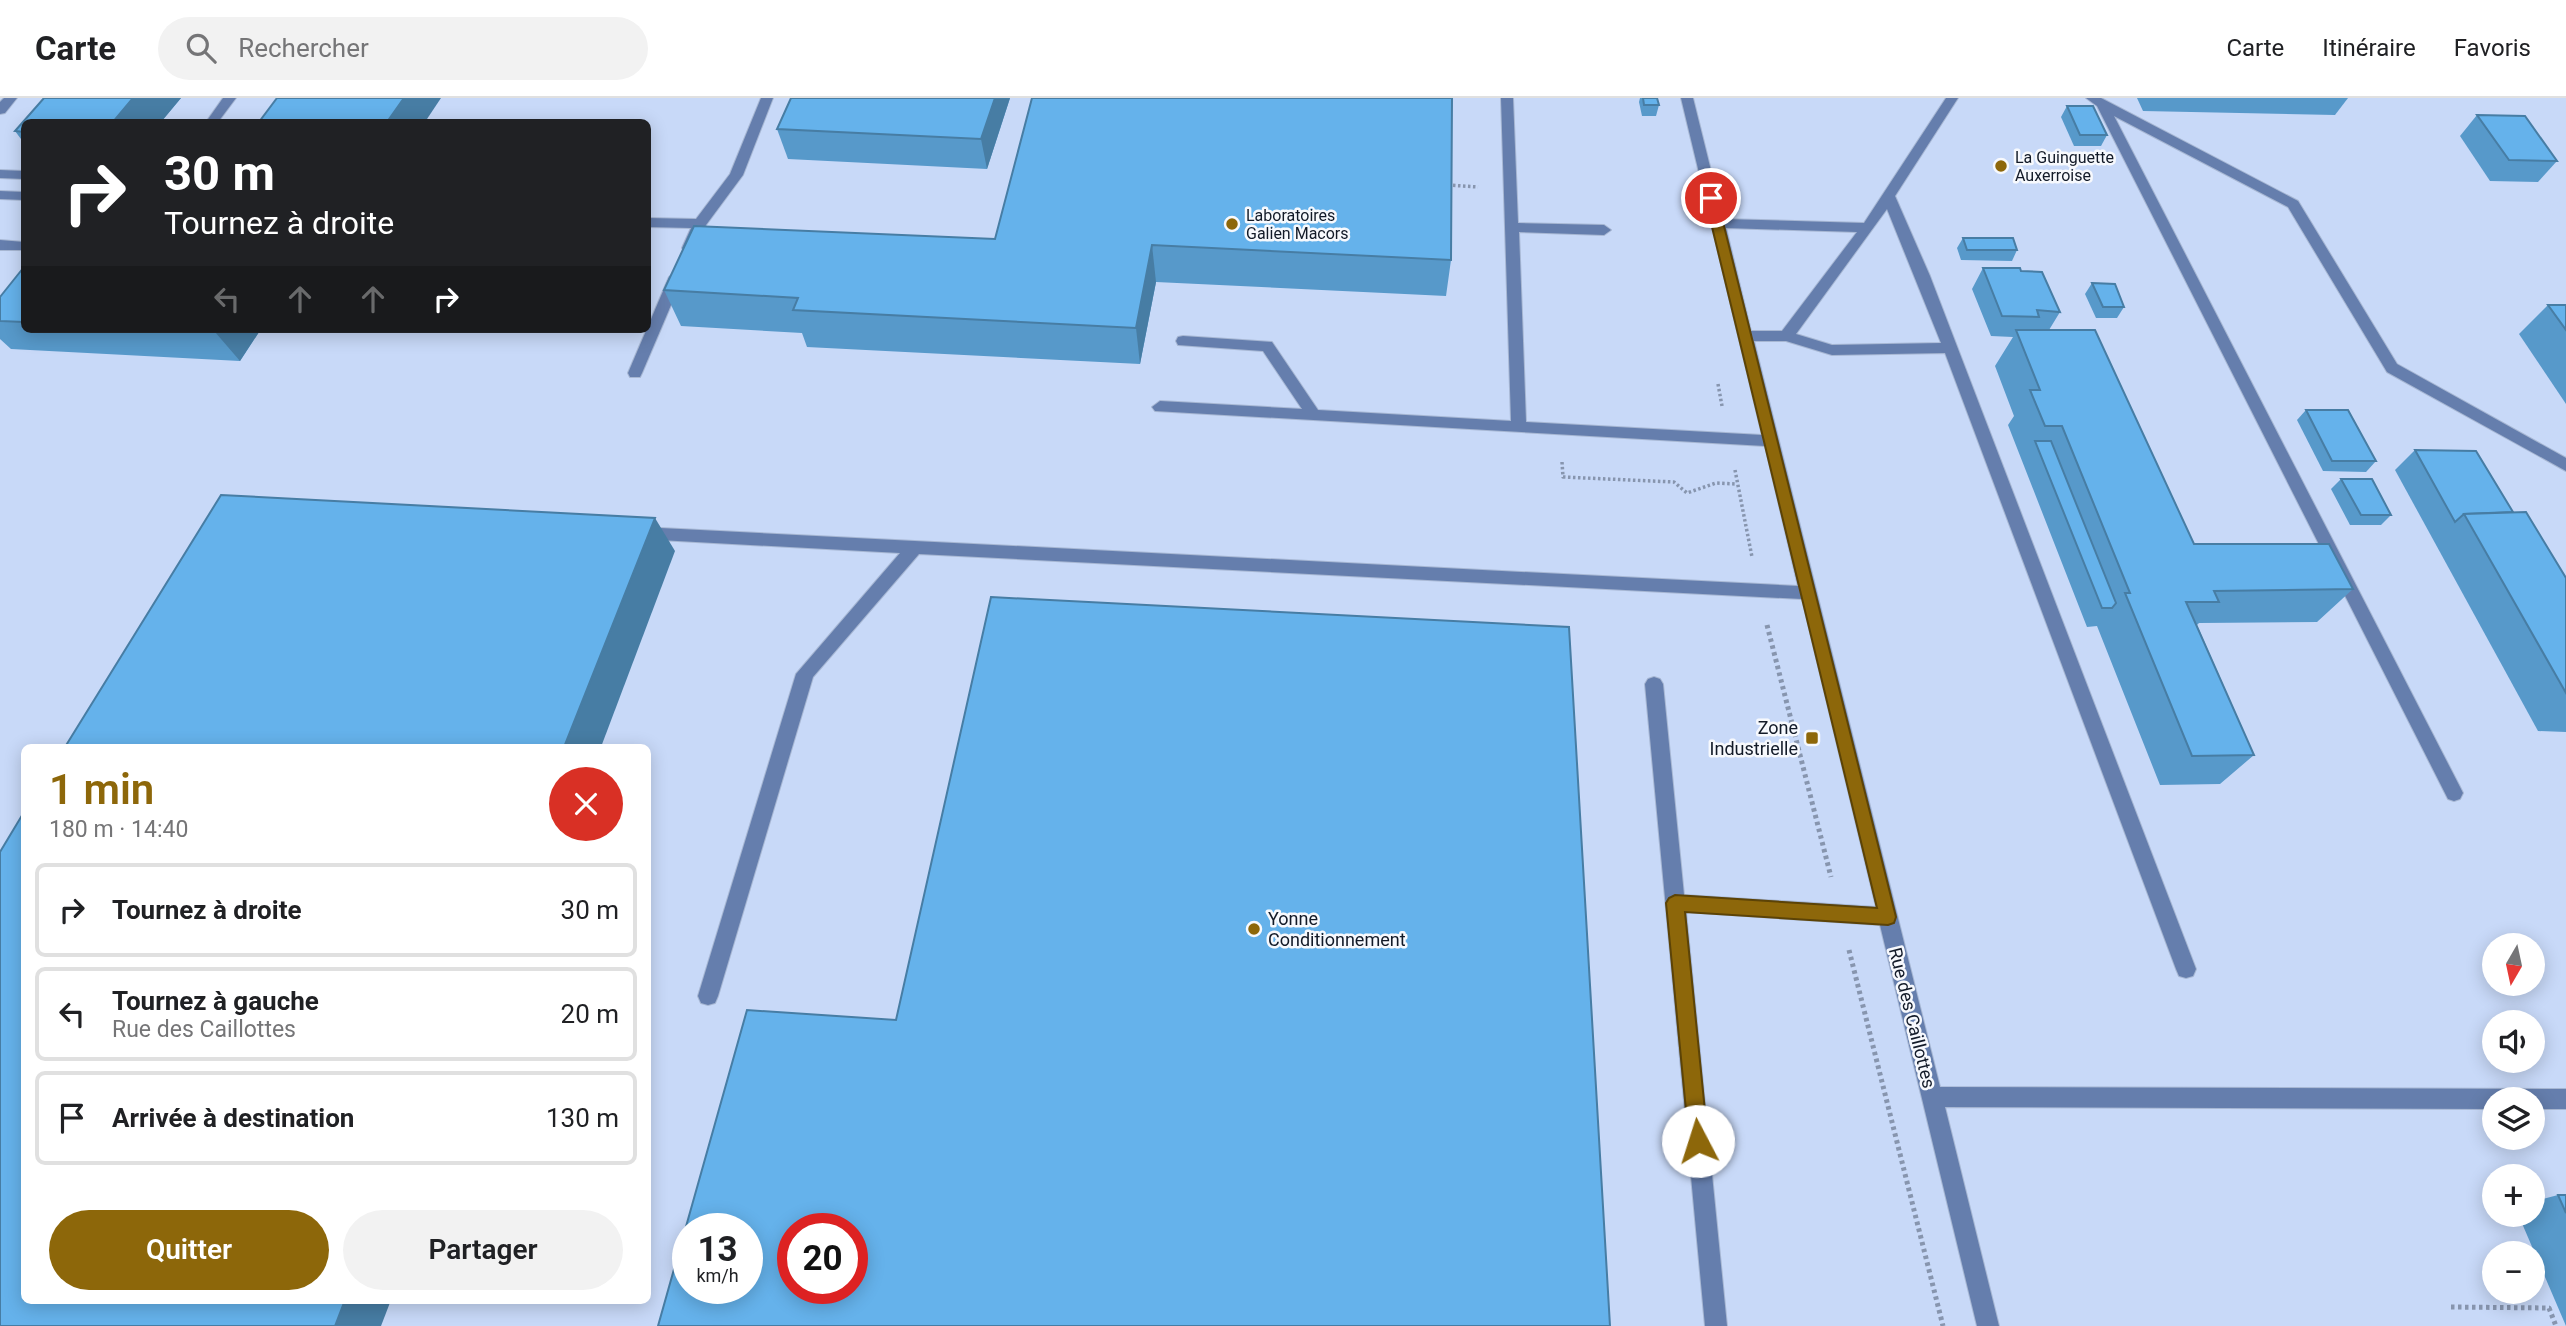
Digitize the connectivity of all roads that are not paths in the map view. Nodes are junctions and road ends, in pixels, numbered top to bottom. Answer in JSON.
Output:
{"nodes":[{"id":1,"x":11,"y":98,"type":"edge"},
{"id":2,"x":230,"y":98,"type":"edge"},
{"id":3,"x":766,"y":98,"type":"edge"},
{"id":4,"x":1507,"y":98,"type":"edge"},
{"id":5,"x":1687,"y":98,"type":"edge"},
{"id":6,"x":1952,"y":98,"type":"edge"},
{"id":7,"x":2097,"y":101,"type":"edge"},
{"id":8,"x":0,"y":110,"type":"edge"},
{"id":9,"x":214,"y":119,"type":"edge"},
{"id":10,"x":0,"y":174,"type":"edge"},
{"id":11,"x":21,"y":175,"type":"edge"},
{"id":12,"x":0,"y":195,"type":"edge"},
{"id":13,"x":21,"y":197,"type":"edge"},
{"id":14,"x":1889,"y":197,"type":"junction"},
{"id":15,"x":651,"y":222,"type":"edge"},
{"id":16,"x":1717,"y":223,"type":"junction"},
{"id":17,"x":700,"y":224,"type":"junction"},
{"id":18,"x":1512,"y":227,"type":"junction"},
{"id":19,"x":1868,"y":228,"type":"junction"},
{"id":20,"x":1604,"y":230,"type":"dead end"},
{"id":21,"x":0,"y":245,"type":"edge"},
{"id":22,"x":21,"y":246,"type":"edge"},
{"id":23,"x":651,"y":331,"type":"edge"},
{"id":24,"x":650,"y":333,"type":"edge"},
{"id":25,"x":1745,"y":336,"type":"junction"},
{"id":26,"x":1786,"y":337,"type":"junction"},
{"id":27,"x":1183,"y":341,"type":"dead end"},
{"id":28,"x":1951,"y":348,"type":"junction"},
{"id":29,"x":635,"y":373,"type":"dead end"},
{"id":30,"x":1160,"y":407,"type":"dead end"},
{"id":31,"x":1314,"y":416,"type":"junction"},
{"id":32,"x":1519,"y":427,"type":"junction"},
{"id":33,"x":1771,"y":441,"type":"junction"},
{"id":34,"x":2566,"y":465,"type":"edge"},
{"id":35,"x":628,"y":532,"type":"edge"},
{"id":36,"x":915,"y":547,"type":"junction"},
{"id":37,"x":1808,"y":593,"type":"junction"},
{"id":38,"x":1654,"y":684,"type":"dead end"},
{"id":39,"x":2455,"y":793,"type":"dead end"},
{"id":40,"x":1675,"y":903,"type":"junction"},
{"id":41,"x":1888,"y":917,"type":"junction"},
{"id":42,"x":2186,"y":969,"type":"dead end"},
{"id":43,"x":708,"y":996,"type":"dead end"},
{"id":44,"x":1931,"y":1097,"type":"junction"},
{"id":45,"x":2566,"y":1099,"type":"edge"},
{"id":46,"x":1716,"y":1326,"type":"edge"},
{"id":47,"x":1988,"y":1326,"type":"edge"}],
"edges":[{"from":1,"to":8,"type":"street"},
{"from":2,"to":9,"type":"street"},
{"from":3,"to":17,"type":"street"},
{"from":4,"to":18,"type":"street"},
{"from":5,"to":16,"type":"street","name":"Rue des Caillottes"},
{"from":6,"to":14,"type":"street"},
{"from":7,"to":34,"type":"street"},
{"from":7,"to":39,"type":"street"},
{"from":10,"to":11,"type":"street"},
{"from":12,"to":13,"type":"street"},
{"from":14,"to":19,"type":"street"},
{"from":14,"to":28,"type":"street"},
{"from":15,"to":17,"type":"street"},
{"from":16,"to":19,"type":"street"},
{"from":16,"to":25,"type":"street","name":"Rue des Caillottes"},
{"from":17,"to":23,"type":"street"},
{"from":18,"to":20,"type":"street"},
{"from":18,"to":32,"type":"street"},
{"from":19,"to":26,"type":"street"},
{"from":21,"to":22,"type":"street"},
{"from":24,"to":29,"type":"street"},
{"from":25,"to":26,"type":"street"},
{"from":25,"to":33,"type":"street","name":"Rue des Caillottes"},
{"from":26,"to":28,"type":"street"},
{"from":27,"to":31,"type":"street"},
{"from":28,"to":42,"type":"street"},
{"from":30,"to":31,"type":"street"},
{"from":31,"to":32,"type":"street"},
{"from":32,"to":33,"type":"street"},
{"from":33,"to":37,"type":"street","name":"Rue des Caillottes"},
{"from":35,"to":36,"type":"street"},
{"from":36,"to":37,"type":"street"},
{"from":36,"to":43,"type":"street"},
{"from":37,"to":41,"type":"street","name":"Rue des Caillottes"},
{"from":38,"to":40,"type":"street"},
{"from":40,"to":41,"type":"street"},
{"from":40,"to":46,"type":"street"},
{"from":41,"to":44,"type":"street","name":"Rue des Caillottes"},
{"from":44,"to":45,"type":"street"},
{"from":44,"to":47,"type":"street","name":"Rue des Caillottes"}]}
